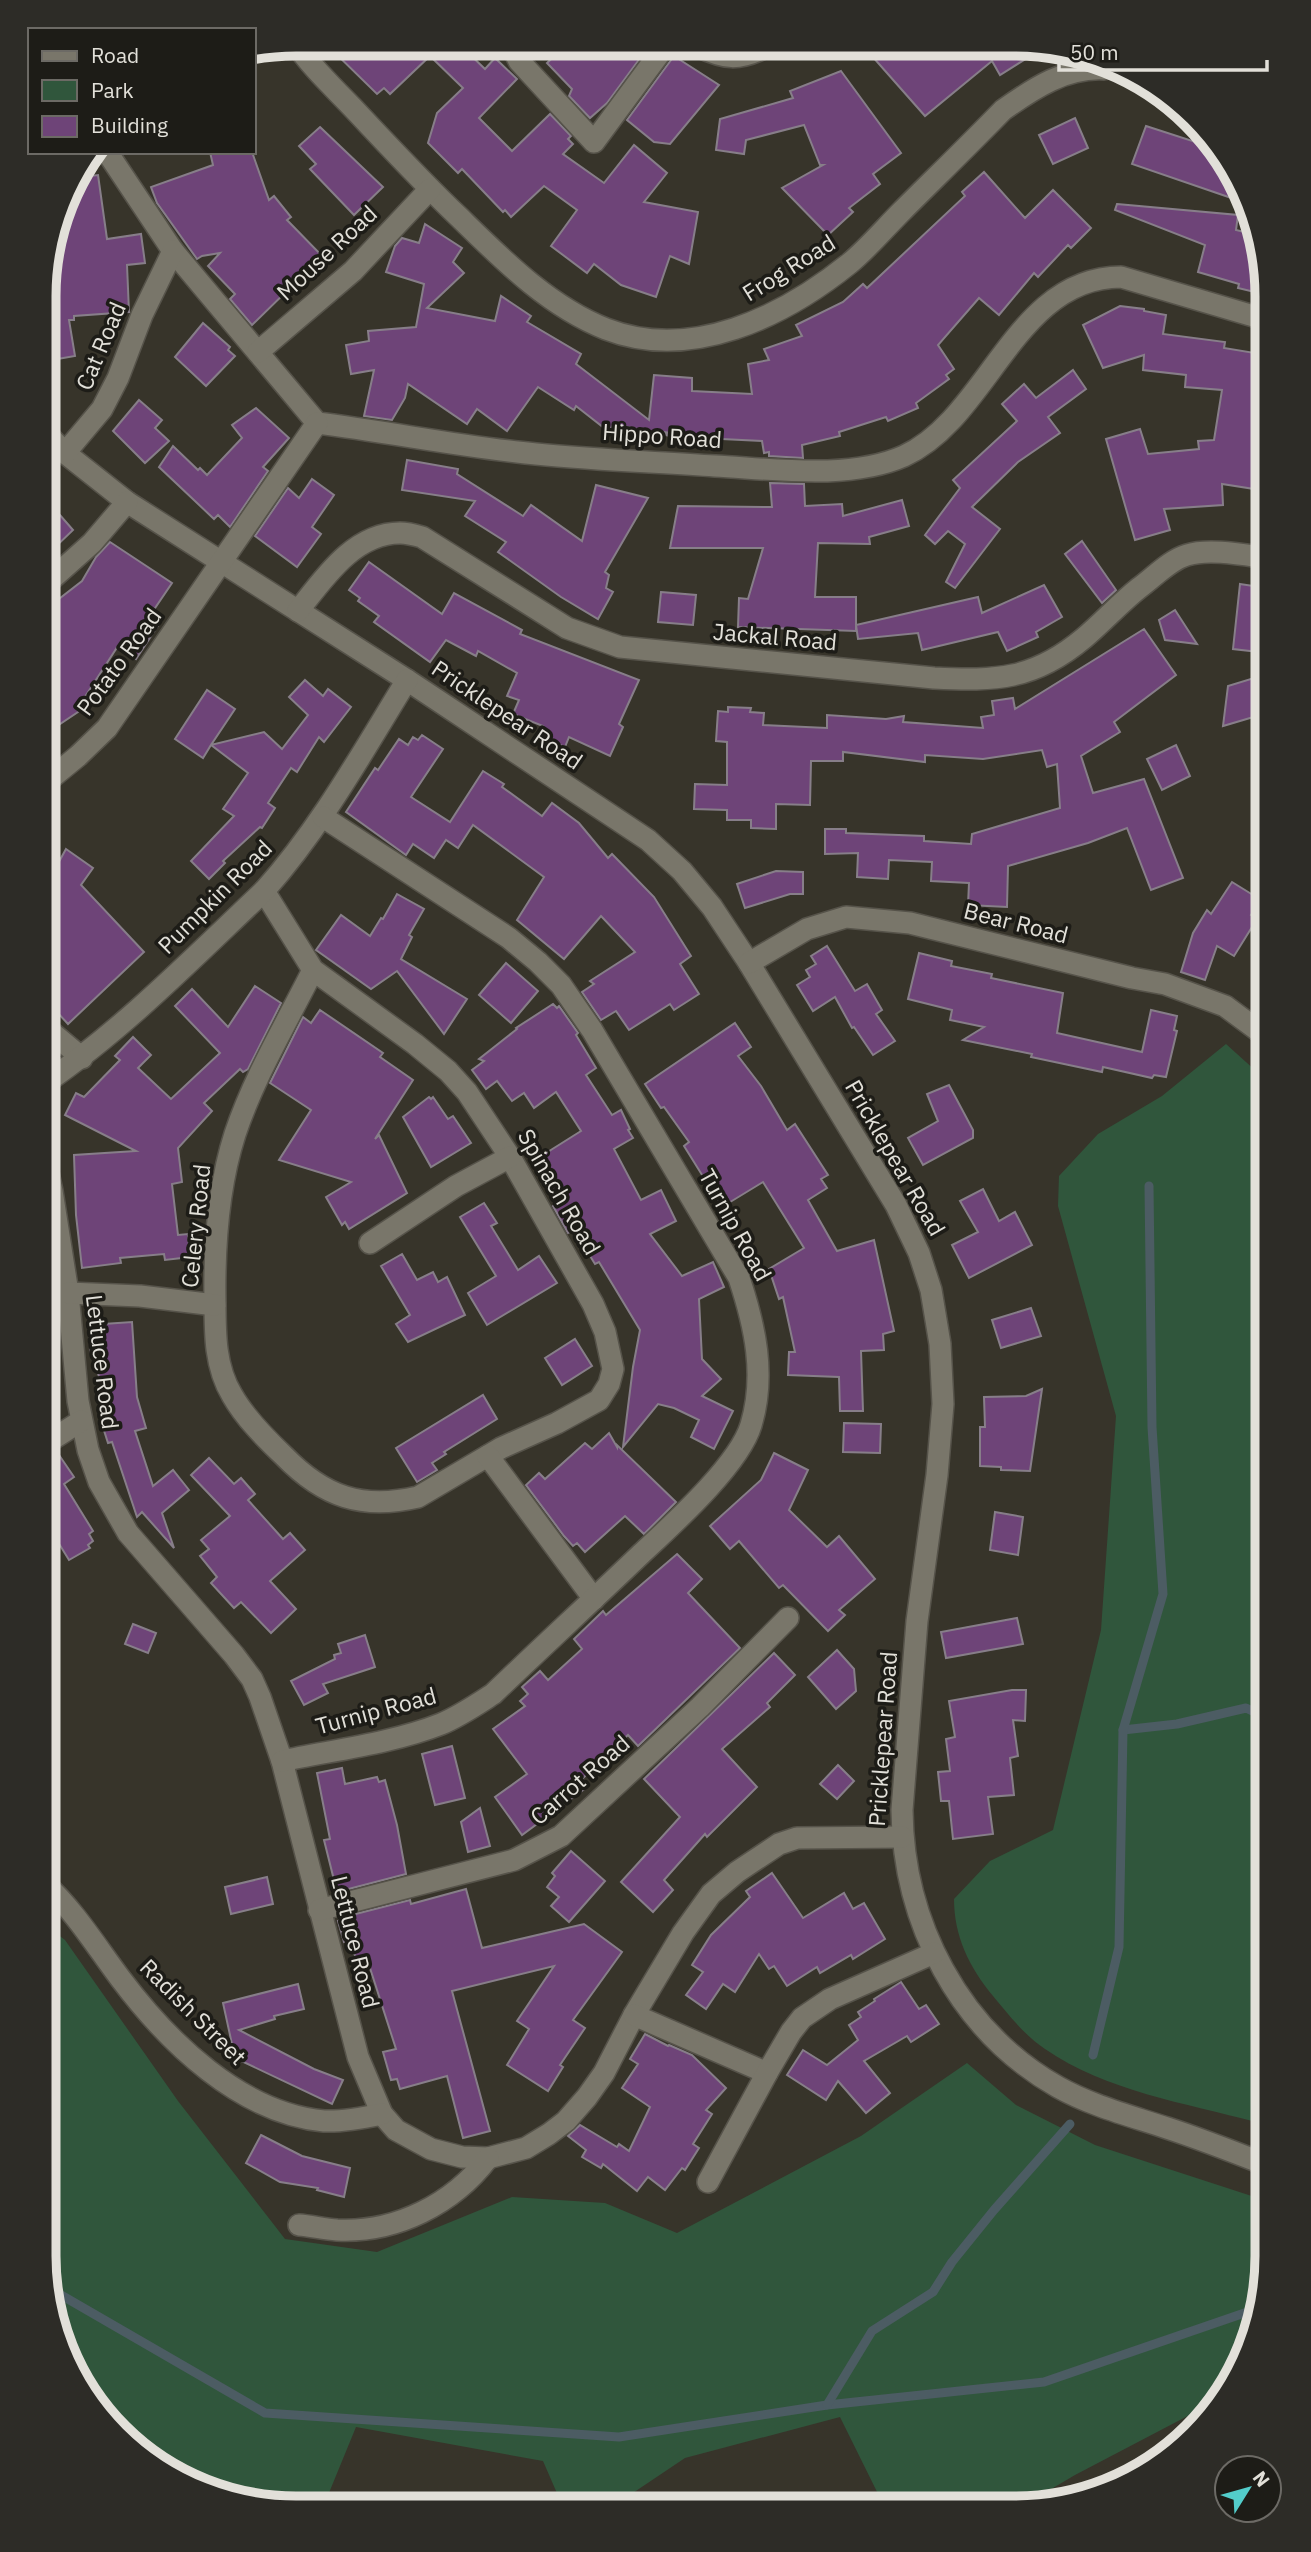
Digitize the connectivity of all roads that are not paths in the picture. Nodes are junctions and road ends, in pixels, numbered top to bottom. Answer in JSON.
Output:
{"nodes":[{"id":1,"x":310,"y":56,"type":"edge"},
{"id":2,"x":518,"y":56,"type":"edge"},
{"id":3,"x":658,"y":56,"type":"edge"},
{"id":4,"x":722,"y":56,"type":"edge"},
{"id":5,"x":745,"y":56,"type":"edge"},
{"id":6,"x":1089,"y":68,"type":"edge"},
{"id":7,"x":108,"y":154,"type":"edge"},
{"id":8,"x":430,"y":189,"type":"junction"},
{"id":9,"x":173,"y":251,"type":"junction"},
{"id":10,"x":1255,"y":316,"type":"edge"},
{"id":11,"x":258,"y":352,"type":"junction"},
{"id":12,"x":317,"y":423,"type":"junction"},
{"id":13,"x":56,"y":444,"type":"edge"},
{"id":14,"x":65,"y":453,"type":"junction"},
{"id":15,"x":127,"y":502,"type":"junction"},
{"id":16,"x":1255,"y":556,"type":"edge"},
{"id":17,"x":222,"y":561,"type":"junction"},
{"id":18,"x":56,"y":575,"type":"edge"},
{"id":19,"x":298,"y":611,"type":"junction"},
{"id":20,"x":407,"y":680,"type":"junction"},
{"id":21,"x":56,"y":774,"type":"edge"},
{"id":22,"x":324,"y":817,"type":"junction"},
{"id":23,"x":264,"y":891,"type":"junction"},
{"id":24,"x":749,"y":963,"type":"junction"},
{"id":25,"x":313,"y":970,"type":"junction"},
{"id":26,"x":1255,"y":1028,"type":"edge"},
{"id":27,"x":56,"y":1036,"type":"edge"},
{"id":28,"x":82,"y":1058,"type":"junction"},
{"id":29,"x":56,"y":1076,"type":"edge"},
{"id":30,"x":510,"y":1157,"type":"junction"},
{"id":31,"x":56,"y":1216,"type":"edge"},
{"id":32,"x":370,"y":1243,"type":"dead end"},
{"id":33,"x":68,"y":1293,"type":"junction"},
{"id":34,"x":215,"y":1305,"type":"junction"},
{"id":35,"x":80,"y":1421,"type":"junction"},
{"id":36,"x":56,"y":1437,"type":"edge"},
{"id":37,"x":488,"y":1456,"type":"junction"},
{"id":38,"x":418,"y":1497,"type":"joint"},
{"id":39,"x":594,"y":1599,"type":"junction"},
{"id":40,"x":788,"y":1618,"type":"dead end"},
{"id":41,"x":282,"y":1761,"type":"junction"},
{"id":42,"x":902,"y":1837,"type":"junction"},
{"id":43,"x":56,"y":1894,"type":"edge"},
{"id":44,"x":319,"y":1910,"type":"junction"},
{"id":45,"x":934,"y":1953,"type":"junction"},
{"id":46,"x":634,"y":2015,"type":"junction"},
{"id":47,"x":767,"y":2073,"type":"junction"},
{"id":48,"x":382,"y":2114,"type":"junction"},
{"id":49,"x":488,"y":2158,"type":"junction"},
{"id":50,"x":1254,"y":2160,"type":"edge"},
{"id":51,"x":708,"y":2182,"type":"dead end"},
{"id":52,"x":299,"y":2225,"type":"dead end"}],
"edges":[{"from":1,"to":8,"type":"street","name":"Frog Road"},
{"from":2,"to":3,"type":"street"},
{"from":4,"to":5,"type":"street"},
{"from":6,"to":8,"type":"street","name":"Frog Road"},
{"from":7,"to":9,"type":"street"},
{"from":8,"to":11,"type":"street","name":"Mouse Road"},
{"from":9,"to":11,"type":"street"},
{"from":9,"to":14,"type":"street","name":"Cat Road"},
{"from":10,"to":12,"type":"street","name":"Hippo Road"},
{"from":11,"to":12,"type":"street"},
{"from":12,"to":17,"type":"street","name":"Potato Road"},
{"from":13,"to":14,"type":"street","name":"Pricklepear Road"},
{"from":14,"to":15,"type":"street","name":"Pricklepear Road"},
{"from":15,"to":17,"type":"street","name":"Pricklepear Road"},
{"from":15,"to":18,"type":"street"},
{"from":16,"to":19,"type":"street","name":"Jackal Road"},
{"from":17,"to":19,"type":"street","name":"Pricklepear Road"},
{"from":17,"to":21,"type":"street","name":"Potato Road"},
{"from":19,"to":20,"type":"street","name":"Pricklepear Road"},
{"from":20,"to":22,"type":"street","name":"Pumpkin Road"},
{"from":20,"to":24,"type":"street","name":"Pricklepear Road"},
{"from":22,"to":23,"type":"street","name":"Pumpkin Road"},
{"from":22,"to":39,"type":"street","name":"Turnip Road"},
{"from":23,"to":25,"type":"street","name":"Spinach Road"},
{"from":23,"to":28,"type":"street","name":"Pumpkin Road"},
{"from":24,"to":26,"type":"street","name":"Bear Road"},
{"from":24,"to":42,"type":"street","name":"Pricklepear Road"},
{"from":25,"to":30,"type":"street","name":"Spinach Road"},
{"from":25,"to":34,"type":"street","name":"Celery Road"},
{"from":27,"to":28,"type":"street"},
{"from":28,"to":29,"type":"street","name":"Pumpkin Road"},
{"from":30,"to":32,"type":"street"},
{"from":30,"to":37,"type":"street","name":"Spinach Road"},
{"from":31,"to":33,"type":"street","name":"Lettuce Road"},
{"from":33,"to":34,"type":"street"},
{"from":33,"to":35,"type":"street","name":"Lettuce Road"},
{"from":34,"to":38,"type":"street","name":"Celery Road"},
{"from":35,"to":36,"type":"street"},
{"from":35,"to":41,"type":"street","name":"Lettuce Road"},
{"from":37,"to":38,"type":"street","name":"Spinach Road"},
{"from":37,"to":39,"type":"street"},
{"from":39,"to":41,"type":"street","name":"Turnip Road"},
{"from":40,"to":44,"type":"street","name":"Carrot Road"},
{"from":41,"to":44,"type":"street","name":"Lettuce Road"},
{"from":42,"to":45,"type":"street","name":"Pricklepear Road"},
{"from":42,"to":46,"type":"street","name":"Lettuce Road"},
{"from":43,"to":48,"type":"street","name":"Radish Street"},
{"from":44,"to":48,"type":"street","name":"Lettuce Road"},
{"from":45,"to":47,"type":"street"},
{"from":45,"to":50,"type":"street","name":"Pricklepear Road"},
{"from":46,"to":47,"type":"street"},
{"from":46,"to":49,"type":"street","name":"Lettuce Road"},
{"from":47,"to":51,"type":"street"},
{"from":48,"to":49,"type":"street","name":"Lettuce Road"},
{"from":49,"to":52,"type":"street"}]}
